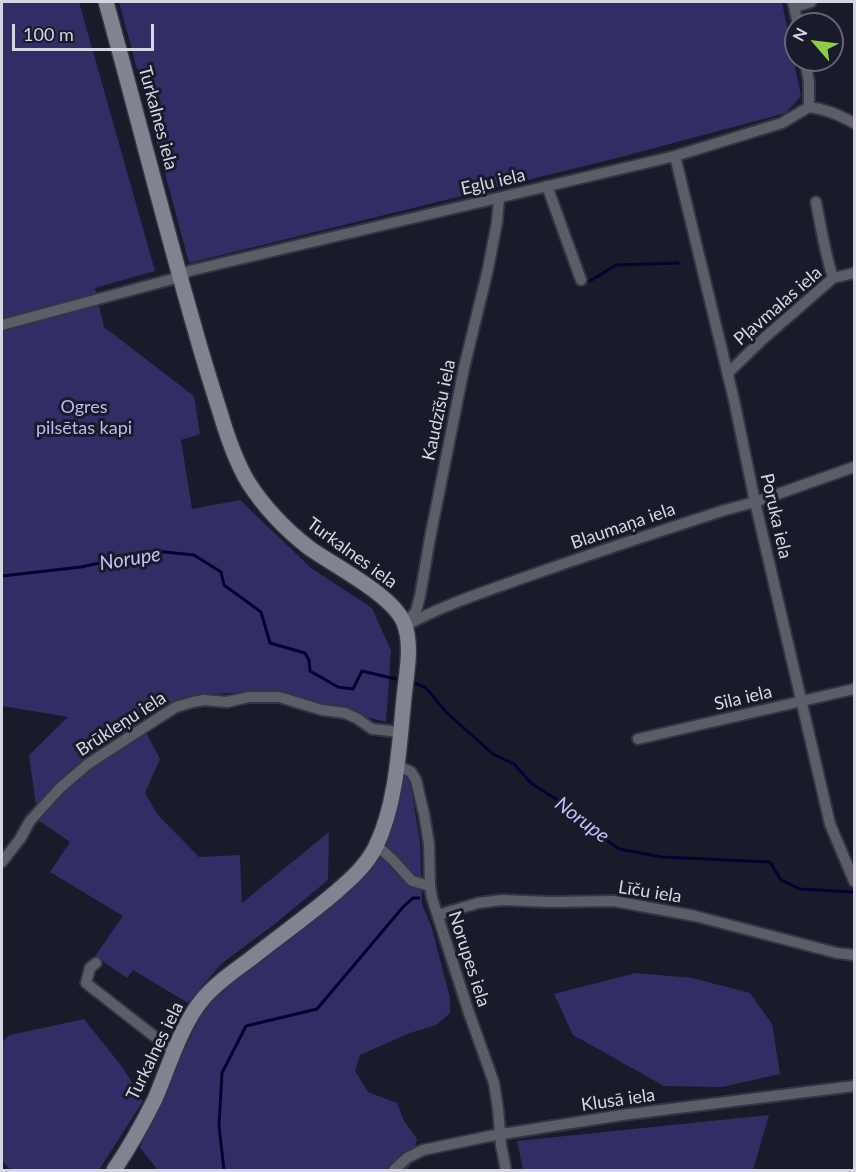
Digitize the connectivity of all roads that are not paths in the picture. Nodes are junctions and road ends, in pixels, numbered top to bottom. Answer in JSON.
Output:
{"nodes":[{"id":1,"x":106,"y":2,"type":"edge"},
{"id":2,"x":811,"y":2,"type":"edge"},
{"id":3,"x":794,"y":4,"type":"edge"},
{"id":4,"x":807,"y":72,"type":"edge"},
{"id":5,"x":809,"y":107,"type":"junction"},
{"id":6,"x":855,"y":123,"type":"edge"},
{"id":7,"x":675,"y":156,"type":"junction"},
{"id":8,"x":547,"y":186,"type":"junction"},
{"id":9,"x":499,"y":198,"type":"junction"},
{"id":10,"x":816,"y":202,"type":"dead end"},
{"id":11,"x":855,"y":273,"type":"edge"},
{"id":12,"x":180,"y":277,"type":"junction"},
{"id":13,"x":833,"y":278,"type":"junction"},
{"id":14,"x":581,"y":280,"type":"dead end"},
{"id":15,"x":2,"y":325,"type":"edge"},
{"id":16,"x":728,"y":373,"type":"junction"},
{"id":17,"x":855,"y":467,"type":"edge"},
{"id":18,"x":755,"y":502,"type":"junction"},
{"id":19,"x":405,"y":626,"type":"junction"},
{"id":20,"x":855,"y":689,"type":"edge"},
{"id":21,"x":801,"y":702,"type":"junction"},
{"id":22,"x":400,"y":732,"type":"junction"},
{"id":23,"x":638,"y":739,"type":"dead end"},
{"id":24,"x":396,"y":768,"type":"junction"},
{"id":25,"x":376,"y":845,"type":"junction"},
{"id":26,"x":2,"y":862,"type":"edge"},
{"id":27,"x":855,"y":881,"type":"edge"},
{"id":28,"x":430,"y":886,"type":"junction"},
{"id":29,"x":438,"y":915,"type":"junction"},
{"id":30,"x":855,"y":955,"type":"edge"},
{"id":31,"x":96,"y":963,"type":"dead end"},
{"id":32,"x":175,"y":1050,"type":"junction"},
{"id":33,"x":855,"y":1086,"type":"edge"},
{"id":34,"x":500,"y":1134,"type":"junction"},
{"id":35,"x":114,"y":1170,"type":"edge"},
{"id":36,"x":394,"y":1170,"type":"edge"},
{"id":37,"x":506,"y":1170,"type":"edge"}],
"edges":[{"from":1,"to":12,"type":"main road","name":"Turkalnes iela"},
{"from":2,"to":3,"type":"street"},
{"from":4,"to":5,"type":"street"},
{"from":5,"to":6,"type":"street"},
{"from":5,"to":7,"type":"street","name":"Egļu iela"},
{"from":7,"to":8,"type":"street","name":"Egļu iela"},
{"from":7,"to":16,"type":"street","name":"Poruka iela"},
{"from":8,"to":9,"type":"street","name":"Egļu iela"},
{"from":8,"to":14,"type":"street"},
{"from":9,"to":12,"type":"street","name":"Egļu iela"},
{"from":9,"to":19,"type":"street","name":"Kaudzīšu iela"},
{"from":10,"to":13,"type":"street"},
{"from":11,"to":13,"type":"street","name":"Pļavmalas iela"},
{"from":12,"to":15,"type":"street","name":"Egļu iela"},
{"from":12,"to":19,"type":"main road","name":"Turkalnes iela"},
{"from":13,"to":16,"type":"street","name":"Pļavmalas iela"},
{"from":16,"to":18,"type":"street","name":"Poruka iela"},
{"from":17,"to":18,"type":"street","name":"Blaumaņa iela"},
{"from":18,"to":19,"type":"street","name":"Blaumaņa iela"},
{"from":18,"to":21,"type":"street","name":"Poruka iela"},
{"from":19,"to":22,"type":"main road","name":"Turkalnes iela"},
{"from":20,"to":21,"type":"street","name":"Sila iela"},
{"from":21,"to":23,"type":"street","name":"Sila iela"},
{"from":21,"to":27,"type":"street","name":"Poruka iela"},
{"from":22,"to":24,"type":"main road","name":"Turkalnes iela"},
{"from":22,"to":26,"type":"street","name":"Brūkleņu iela"},
{"from":24,"to":25,"type":"main road","name":"Turkalnes iela"},
{"from":24,"to":28,"type":"street","name":"Norupes iela"},
{"from":25,"to":28,"type":"street"},
{"from":25,"to":32,"type":"main road","name":"Turkalnes iela"},
{"from":28,"to":29,"type":"street","name":"Norupes iela"},
{"from":29,"to":30,"type":"street","name":"Līču iela"},
{"from":29,"to":34,"type":"street","name":"Norupes iela"},
{"from":31,"to":32,"type":"street"},
{"from":32,"to":35,"type":"main road","name":"Turkalnes iela"},
{"from":33,"to":34,"type":"street","name":"Klusā iela"},
{"from":34,"to":36,"type":"street","name":"Klusā iela"},
{"from":34,"to":37,"type":"street","name":"Norupes iela"}]}
